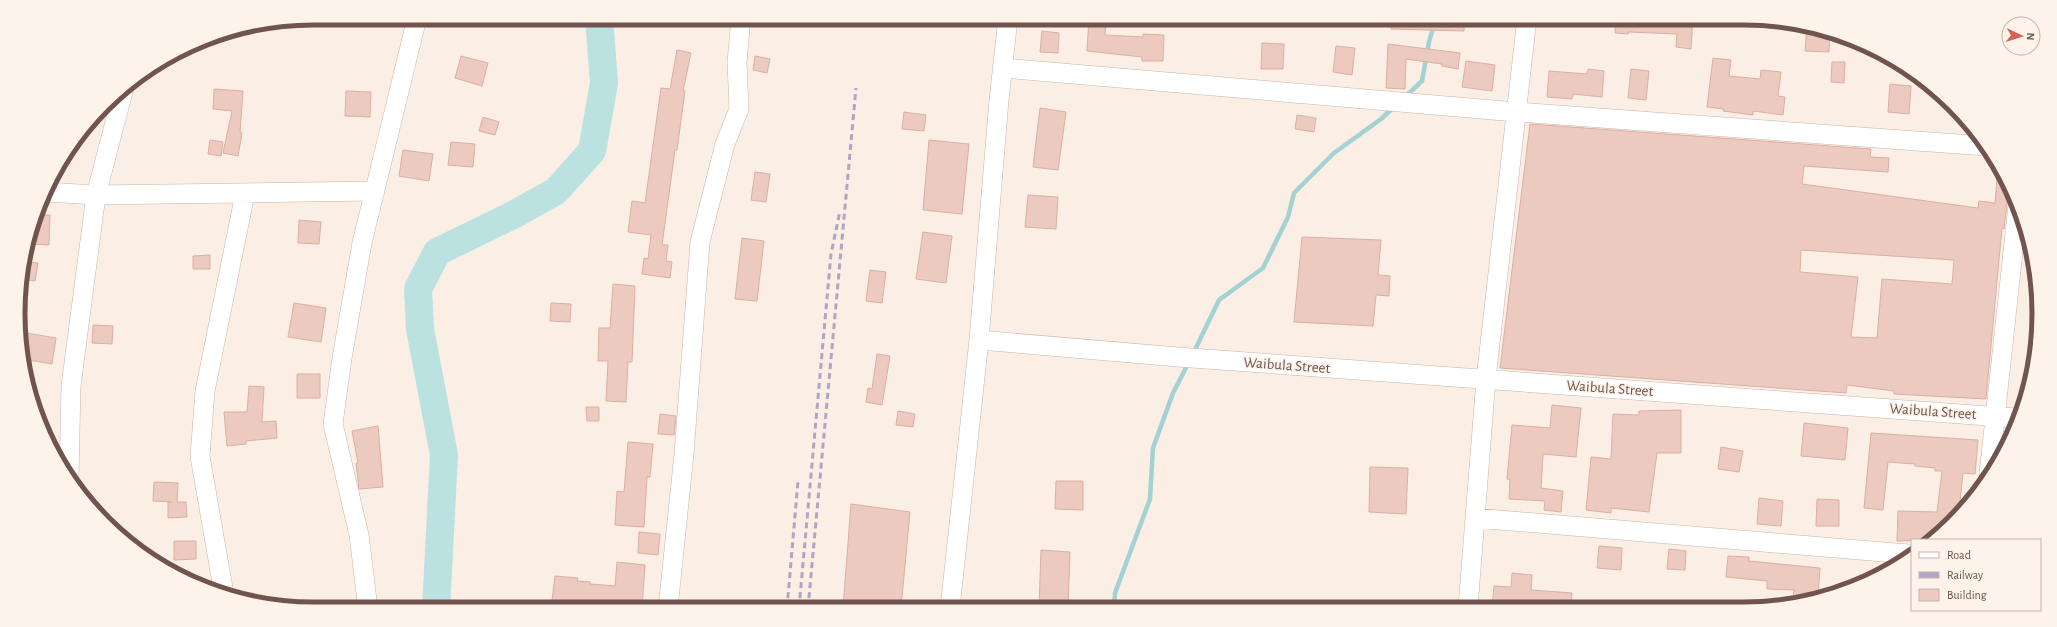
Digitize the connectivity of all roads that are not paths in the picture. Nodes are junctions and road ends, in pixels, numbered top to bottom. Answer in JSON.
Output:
{"nodes":[{"id":1,"x":416,"y":25,"type":"edge"},
{"id":2,"x":740,"y":25,"type":"edge"},
{"id":3,"x":1007,"y":25,"type":"edge"},
{"id":4,"x":1527,"y":25,"type":"edge"},
{"id":5,"x":1003,"y":68,"type":"junction"},
{"id":6,"x":121,"y":99,"type":"edge"},
{"id":7,"x":1516,"y":112,"type":"junction"},
{"id":8,"x":1977,"y":145,"type":"edge"},
{"id":9,"x":375,"y":191,"type":"junction"},
{"id":10,"x":52,"y":192,"type":"edge"},
{"id":11,"x":96,"y":194,"type":"junction"},
{"id":12,"x":245,"y":194,"type":"junction"},
{"id":13,"x":2016,"y":219,"type":"edge"},
{"id":14,"x":979,"y":340,"type":"junction"},
{"id":15,"x":1486,"y":379,"type":"junction"},
{"id":16,"x":1994,"y":416,"type":"junction"},
{"id":17,"x":2012,"y":418,"type":"edge"},
{"id":18,"x":1990,"y":463,"type":"edge"},
{"id":19,"x":69,"y":467,"type":"edge"},
{"id":20,"x":1475,"y":518,"type":"junction"},
{"id":21,"x":1903,"y":554,"type":"edge"},
{"id":22,"x":223,"y":588,"type":"edge"},
{"id":23,"x":367,"y":602,"type":"edge"},
{"id":24,"x":669,"y":602,"type":"edge"},
{"id":25,"x":951,"y":602,"type":"edge"},
{"id":26,"x":1468,"y":602,"type":"edge"}],
"edges":[{"from":1,"to":9,"type":"street"},
{"from":2,"to":24,"type":"street"},
{"from":3,"to":5,"type":"street"},
{"from":4,"to":7,"type":"street"},
{"from":5,"to":7,"type":"street"},
{"from":5,"to":14,"type":"street"},
{"from":6,"to":11,"type":"street"},
{"from":7,"to":8,"type":"street"},
{"from":7,"to":15,"type":"street"},
{"from":9,"to":12,"type":"street"},
{"from":9,"to":23,"type":"street"},
{"from":10,"to":11,"type":"street"},
{"from":11,"to":12,"type":"street"},
{"from":11,"to":19,"type":"street"},
{"from":12,"to":22,"type":"street"},
{"from":13,"to":16,"type":"street"},
{"from":14,"to":15,"type":"street","name":"Waibula Street"},
{"from":14,"to":25,"type":"street"},
{"from":15,"to":16,"type":"street","name":"Waibula Street"},
{"from":15,"to":20,"type":"street"},
{"from":16,"to":17,"type":"street","name":"Waibula Street"},
{"from":16,"to":18,"type":"street"},
{"from":20,"to":21,"type":"street"},
{"from":20,"to":26,"type":"street"}]}
